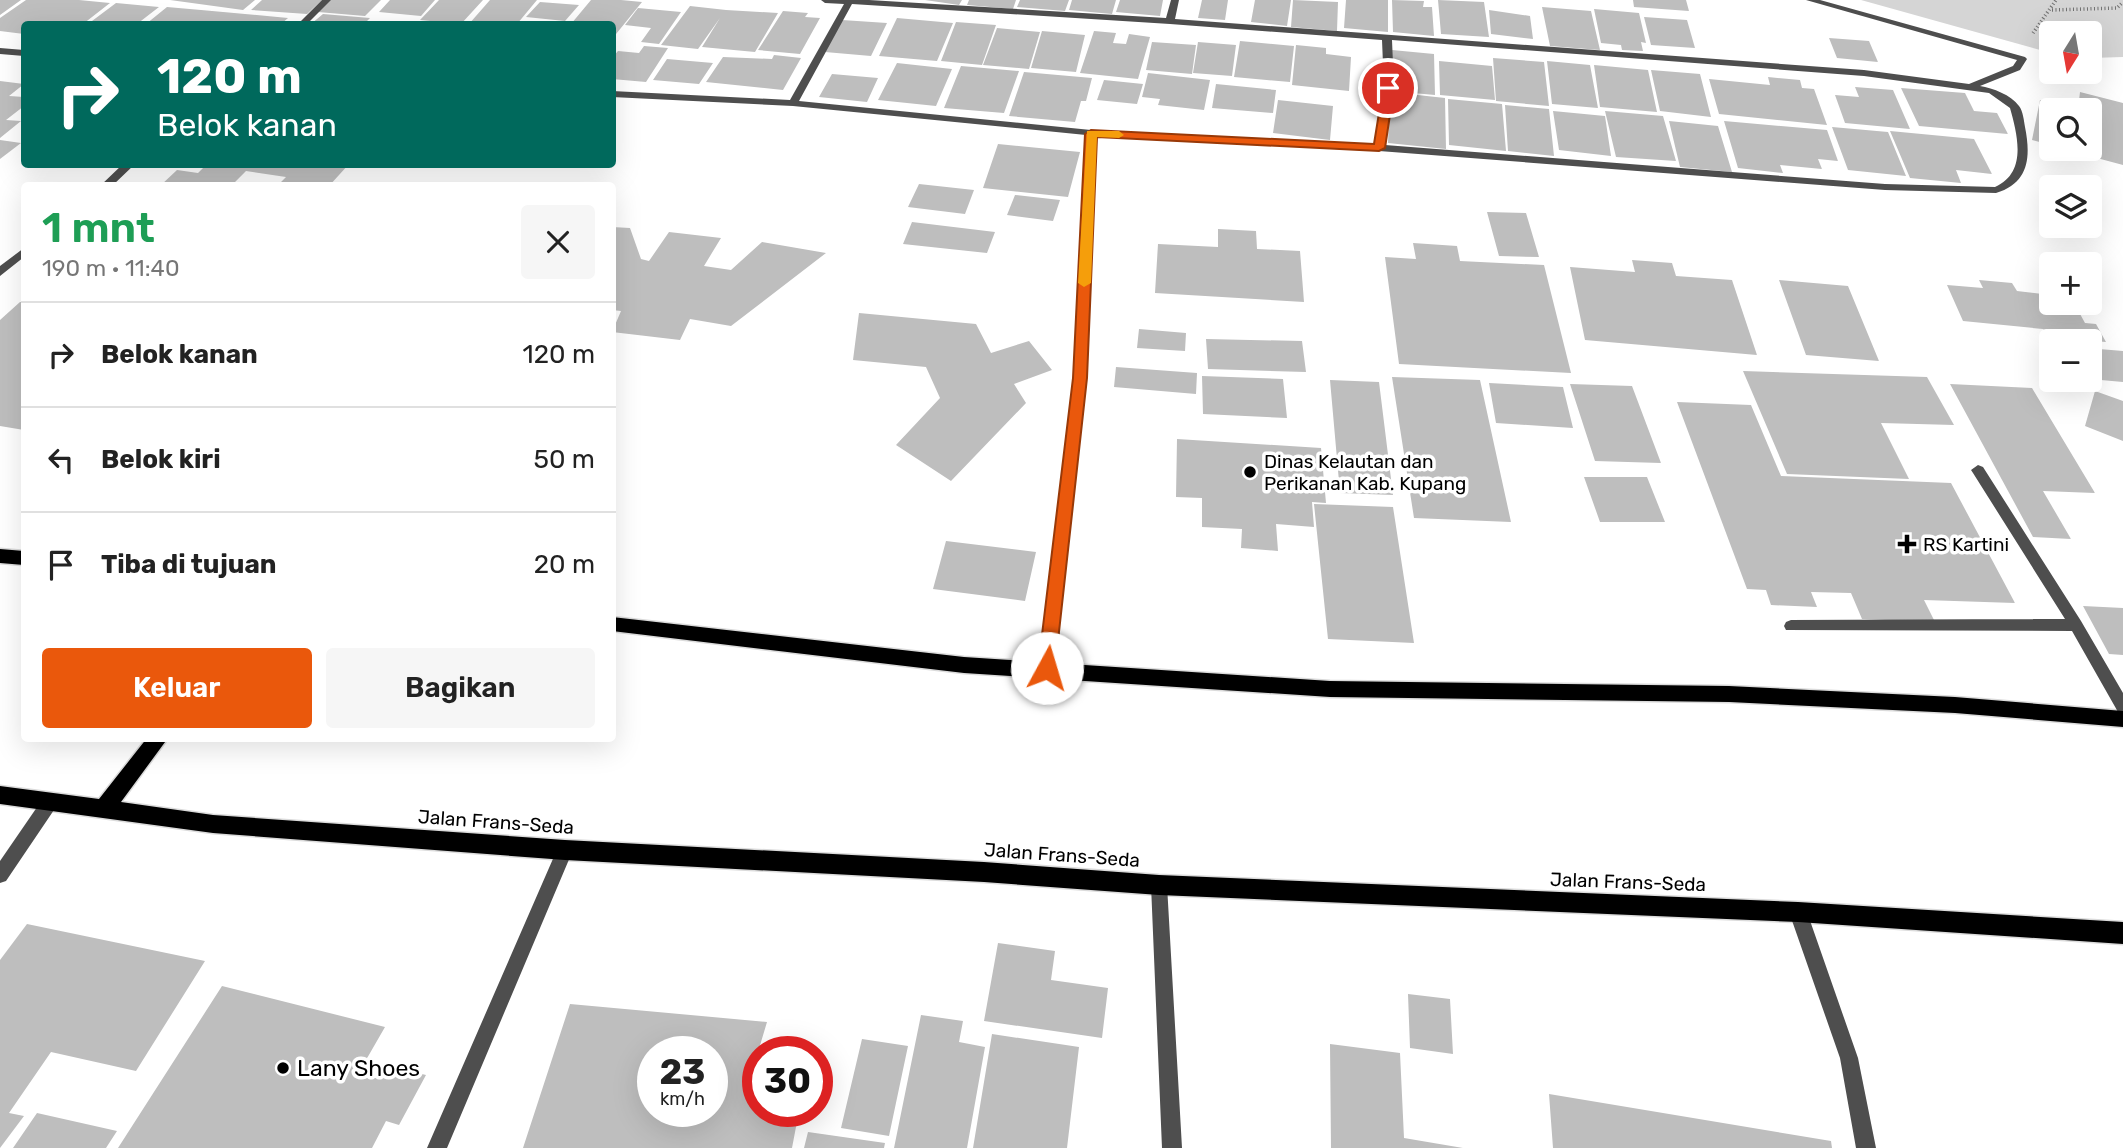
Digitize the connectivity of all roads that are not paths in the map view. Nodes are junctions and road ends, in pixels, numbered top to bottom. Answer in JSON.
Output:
{"nodes":[{"id":1,"x":327,"y":0,"type":"edge"},
{"id":2,"x":825,"y":0,"type":"edge"},
{"id":3,"x":1175,"y":0,"type":"edge"},
{"id":4,"x":1810,"y":0,"type":"edge"},
{"id":5,"x":849,"y":2,"type":"junction"},
{"id":6,"x":305,"y":21,"type":"edge"},
{"id":7,"x":1170,"y":21,"type":"junction"},
{"id":8,"x":1387,"y":37,"type":"junction"},
{"id":9,"x":0,"y":51,"type":"edge"},
{"id":10,"x":21,"y":53,"type":"edge"},
{"id":11,"x":1970,"y":87,"type":"junction"},
{"id":12,"x":616,"y":94,"type":"edge"},
{"id":13,"x":793,"y":103,"type":"junction"},
{"id":14,"x":1091,"y":134,"type":"junction"},
{"id":15,"x":1379,"y":148,"type":"junction"},
{"id":16,"x":125,"y":168,"type":"edge"},
{"id":17,"x":109,"y":182,"type":"edge"},
{"id":18,"x":21,"y":254,"type":"edge"},
{"id":19,"x":0,"y":272,"type":"edge"},
{"id":20,"x":1978,"y":470,"type":"dead end"},
{"id":21,"x":0,"y":556,"type":"edge"},
{"id":22,"x":21,"y":558,"type":"edge"},
{"id":23,"x":616,"y":624,"type":"edge"},
{"id":24,"x":2077,"y":625,"type":"junction"},
{"id":25,"x":1791,"y":626,"type":"dead end"},
{"id":26,"x":1047,"y":668,"type":"junction"},
{"id":27,"x":2123,"y":708,"type":"edge"},
{"id":28,"x":2123,"y":719,"type":"edge"},
{"id":29,"x":156,"y":742,"type":"edge"},
{"id":30,"x":0,"y":796,"type":"edge"},
{"id":31,"x":50,"y":802,"type":"junction"},
{"id":32,"x":103,"y":810,"type":"junction"},
{"id":33,"x":565,"y":850,"type":"junction"},
{"id":34,"x":0,"y":875,"type":"edge"},
{"id":35,"x":1159,"y":885,"type":"junction"},
{"id":36,"x":1798,"y":912,"type":"junction"},
{"id":37,"x":2123,"y":933,"type":"edge"},
{"id":38,"x":436,"y":1148,"type":"edge"},
{"id":39,"x":1172,"y":1148,"type":"edge"},
{"id":40,"x":1866,"y":1148,"type":"edge"}],
"edges":[{"from":1,"to":6,"type":"street"},
{"from":2,"to":5,"type":"street"},
{"from":3,"to":7,"type":"street"},
{"from":4,"to":11,"type":"street"},
{"from":5,"to":7,"type":"street"},
{"from":5,"to":13,"type":"street"},
{"from":7,"to":8,"type":"street"},
{"from":8,"to":11,"type":"street"},
{"from":8,"to":15,"type":"street"},
{"from":9,"to":10,"type":"street"},
{"from":11,"to":15,"type":"street"},
{"from":12,"to":13,"type":"street"},
{"from":13,"to":14,"type":"street"},
{"from":14,"to":15,"type":"street"},
{"from":14,"to":26,"type":"street"},
{"from":16,"to":17,"type":"street"},
{"from":18,"to":19,"type":"street"},
{"from":20,"to":24,"type":"street"},
{"from":21,"to":22,"type":"main road"},
{"from":23,"to":26,"type":"main road"},
{"from":24,"to":25,"type":"street"},
{"from":24,"to":27,"type":"street"},
{"from":26,"to":28,"type":"main road"},
{"from":29,"to":32,"type":"main road"},
{"from":30,"to":31,"type":"main road","name":"Jalan Frans-Seda"},
{"from":31,"to":32,"type":"main road","name":"Jalan Frans-Seda"},
{"from":31,"to":34,"type":"street"},
{"from":32,"to":33,"type":"main road","name":"Jalan Frans-Seda"},
{"from":33,"to":35,"type":"main road","name":"Jalan Frans-Seda"},
{"from":33,"to":38,"type":"street"},
{"from":35,"to":36,"type":"main road","name":"Jalan Frans-Seda"},
{"from":35,"to":39,"type":"street"},
{"from":36,"to":37,"type":"main road","name":"Jalan Frans-Seda"},
{"from":36,"to":40,"type":"street"}]}
